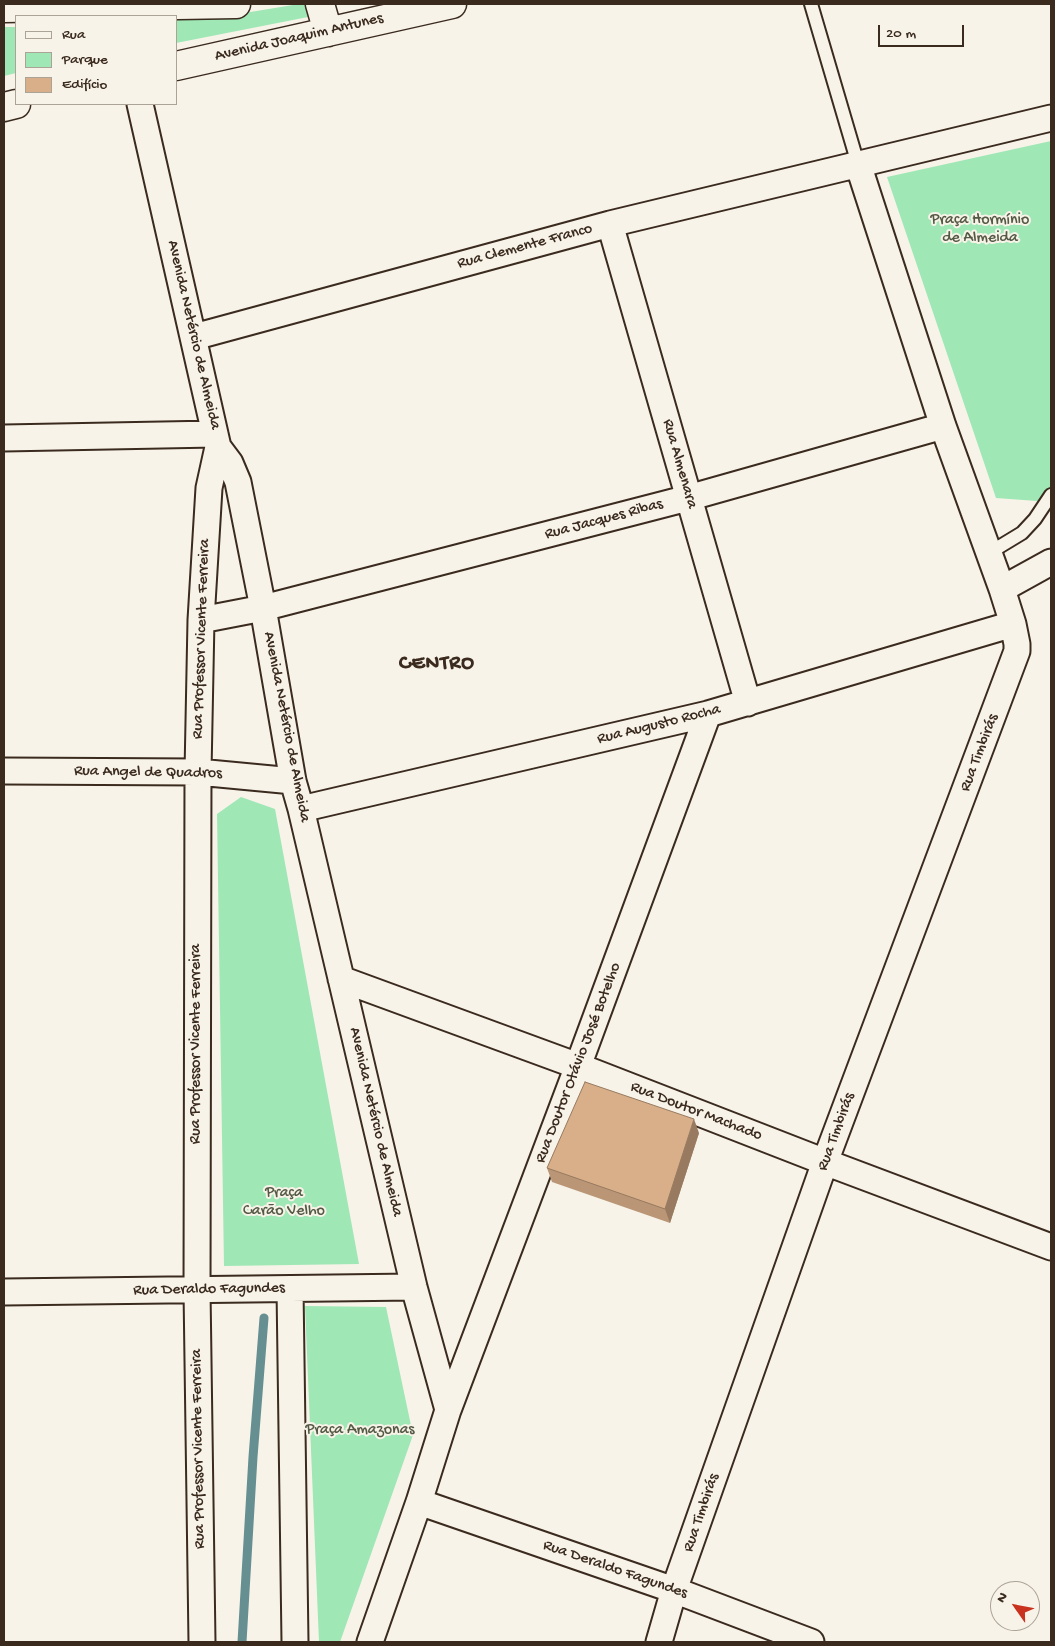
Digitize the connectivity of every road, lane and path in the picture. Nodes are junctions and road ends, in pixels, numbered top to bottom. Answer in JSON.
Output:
{"nodes":[{"id":1,"x":196,"y":4,"type":"edge"},
{"id":2,"x":236,"y":4,"type":"edge"},
{"id":3,"x":320,"y":4,"type":"edge"},
{"id":4,"x":452,"y":4,"type":"edge"},
{"id":5,"x":811,"y":4,"type":"edge"},
{"id":6,"x":42,"y":5,"type":"edge"},
{"id":7,"x":4,"y":8,"type":"edge"},
{"id":8,"x":328,"y":32,"type":"junction"},
{"id":9,"x":178,"y":66,"type":"edge"},
{"id":10,"x":140,"y":105,"type":"edge"},
{"id":11,"x":1051,"y":118,"type":"edge"},
{"id":12,"x":858,"y":164,"type":"junction"},
{"id":13,"x":610,"y":224,"type":"junction"},
{"id":14,"x":194,"y":337,"type":"junction"},
{"id":15,"x":944,"y":426,"type":"junction"},
{"id":16,"x":4,"y":438,"type":"edge"},
{"id":17,"x":216,"y":441,"type":"junction"},
{"id":18,"x":1051,"y":495,"type":"edge"},
{"id":19,"x":688,"y":498,"type":"junction"},
{"id":20,"x":989,"y":553,"type":"junction"},
{"id":21,"x":1051,"y":562,"type":"edge"},
{"id":22,"x":1002,"y":589,"type":"junction"},
{"id":23,"x":264,"y":608,"type":"junction"},
{"id":24,"x":201,"y":620,"type":"junction"},
{"id":25,"x":1013,"y":624,"type":"junction"},
{"id":26,"x":748,"y":703,"type":"junction"},
{"id":27,"x":708,"y":714,"type":"junction"},
{"id":28,"x":4,"y":771,"type":"edge"},
{"id":29,"x":198,"y":772,"type":"junction"},
{"id":30,"x":293,"y":781,"type":"junction"},
{"id":31,"x":301,"y":809,"type":"junction"},
{"id":32,"x":341,"y":979,"type":"junction"},
{"id":33,"x":578,"y":1066,"type":"junction"},
{"id":34,"x":825,"y":1162,"type":"junction"},
{"id":35,"x":1051,"y":1246,"type":"edge"},
{"id":36,"x":414,"y":1287,"type":"junction"},
{"id":37,"x":290,"y":1289,"type":"junction"},
{"id":38,"x":197,"y":1290,"type":"junction"},
{"id":39,"x":4,"y":1292,"type":"edge"},
{"id":40,"x":448,"y":1410,"type":"junction"},
{"id":41,"x":418,"y":1502,"type":"junction"},
{"id":42,"x":674,"y":1590,"type":"junction"},
{"id":43,"x":202,"y":1642,"type":"edge"},
{"id":44,"x":295,"y":1642,"type":"edge"},
{"id":45,"x":370,"y":1642,"type":"edge"},
{"id":46,"x":659,"y":1642,"type":"edge"},
{"id":47,"x":811,"y":1642,"type":"edge"}],
"edges":[{"from":1,"to":2,"type":"main road"},
{"from":1,"to":6,"type":"main road"},
{"from":3,"to":8,"type":"main road"},
{"from":4,"to":8,"type":"main road","name":"Avenida Joaquim Antunes"},
{"from":5,"to":12,"type":"lane"},
{"from":6,"to":7,"type":"main road"},
{"from":8,"to":9,"type":"main road","name":"Avenida Joaquim Antunes"},
{"from":10,"to":14,"type":"street","name":"Avenida Netércio de Almeida"},
{"from":11,"to":12,"type":"street"},
{"from":12,"to":13,"type":"street","name":"Rua Clemente Franco"},
{"from":12,"to":15,"type":"street"},
{"from":13,"to":14,"type":"street","name":"Rua Clemente Franco"},
{"from":13,"to":19,"type":"street","name":"Rua Almenara"},
{"from":14,"to":17,"type":"street","name":"Avenida Netércio de Almeida"},
{"from":15,"to":19,"type":"street","name":"Rua Jacques Ribas"},
{"from":15,"to":20,"type":"street"},
{"from":16,"to":17,"type":"street"},
{"from":17,"to":23,"type":"street","name":"Avenida Netércio de Almeida"},
{"from":17,"to":24,"type":"street","name":"Rua Professor Vicente Ferreira"},
{"from":18,"to":20,"type":"lane"},
{"from":19,"to":23,"type":"street","name":"Rua Jacques Ribas"},
{"from":19,"to":26,"type":"street","name":"Rua Almenara"},
{"from":20,"to":22,"type":"street"},
{"from":21,"to":22,"type":"street"},
{"from":22,"to":25,"type":"street"},
{"from":23,"to":24,"type":"street","name":"Rua Jacques Ribas"},
{"from":23,"to":30,"type":"street","name":"Avenida Netércio de Almeida"},
{"from":24,"to":29,"type":"street","name":"Rua Professor Vicente Ferreira"},
{"from":25,"to":26,"type":"street","name":"Rua Augusto Rocha"},
{"from":25,"to":34,"type":"street","name":"Rua Timbirás"},
{"from":26,"to":27,"type":"street","name":"Rua Augusto Rocha"},
{"from":27,"to":31,"type":"street","name":"Rua Augusto Rocha"},
{"from":27,"to":33,"type":"street","name":"Rua Doutor Otávio José Botelho"},
{"from":28,"to":29,"type":"street","name":"Rua Angel de Quadros"},
{"from":29,"to":30,"type":"street","name":"Rua Angel de Quadros"},
{"from":29,"to":38,"type":"street","name":"Rua Professor Vicente Ferreira"},
{"from":30,"to":31,"type":"street","name":"Avenida Netércio de Almeida"},
{"from":31,"to":32,"type":"street","name":"Avenida Netércio de Almeida"},
{"from":32,"to":33,"type":"street","name":"Rua Doutor Machado"},
{"from":32,"to":36,"type":"street","name":"Avenida Netércio de Almeida"},
{"from":33,"to":34,"type":"street","name":"Rua Doutor Machado"},
{"from":33,"to":40,"type":"street","name":"Rua Doutor Otávio José Botelho"},
{"from":34,"to":35,"type":"street","name":"Rua Doutor Machado"},
{"from":34,"to":42,"type":"street","name":"Rua Timbirás"},
{"from":36,"to":37,"type":"street","name":"Rua Deraldo Fagundes"},
{"from":36,"to":40,"type":"street","name":"Avenida Netércio de Almeida"},
{"from":37,"to":38,"type":"street","name":"Rua Deraldo Fagundes"},
{"from":37,"to":44,"type":"street"},
{"from":38,"to":39,"type":"street","name":"Rua Deraldo Fagundes"},
{"from":38,"to":43,"type":"street","name":"Rua Professor Vicente Ferreira"},
{"from":40,"to":41,"type":"street"},
{"from":41,"to":42,"type":"street","name":"Rua Deraldo Fagundes"},
{"from":41,"to":45,"type":"street"},
{"from":42,"to":46,"type":"street","name":"Rua Timbirás"},
{"from":42,"to":47,"type":"street","name":"Rua Deraldo Fagundes"}]}
